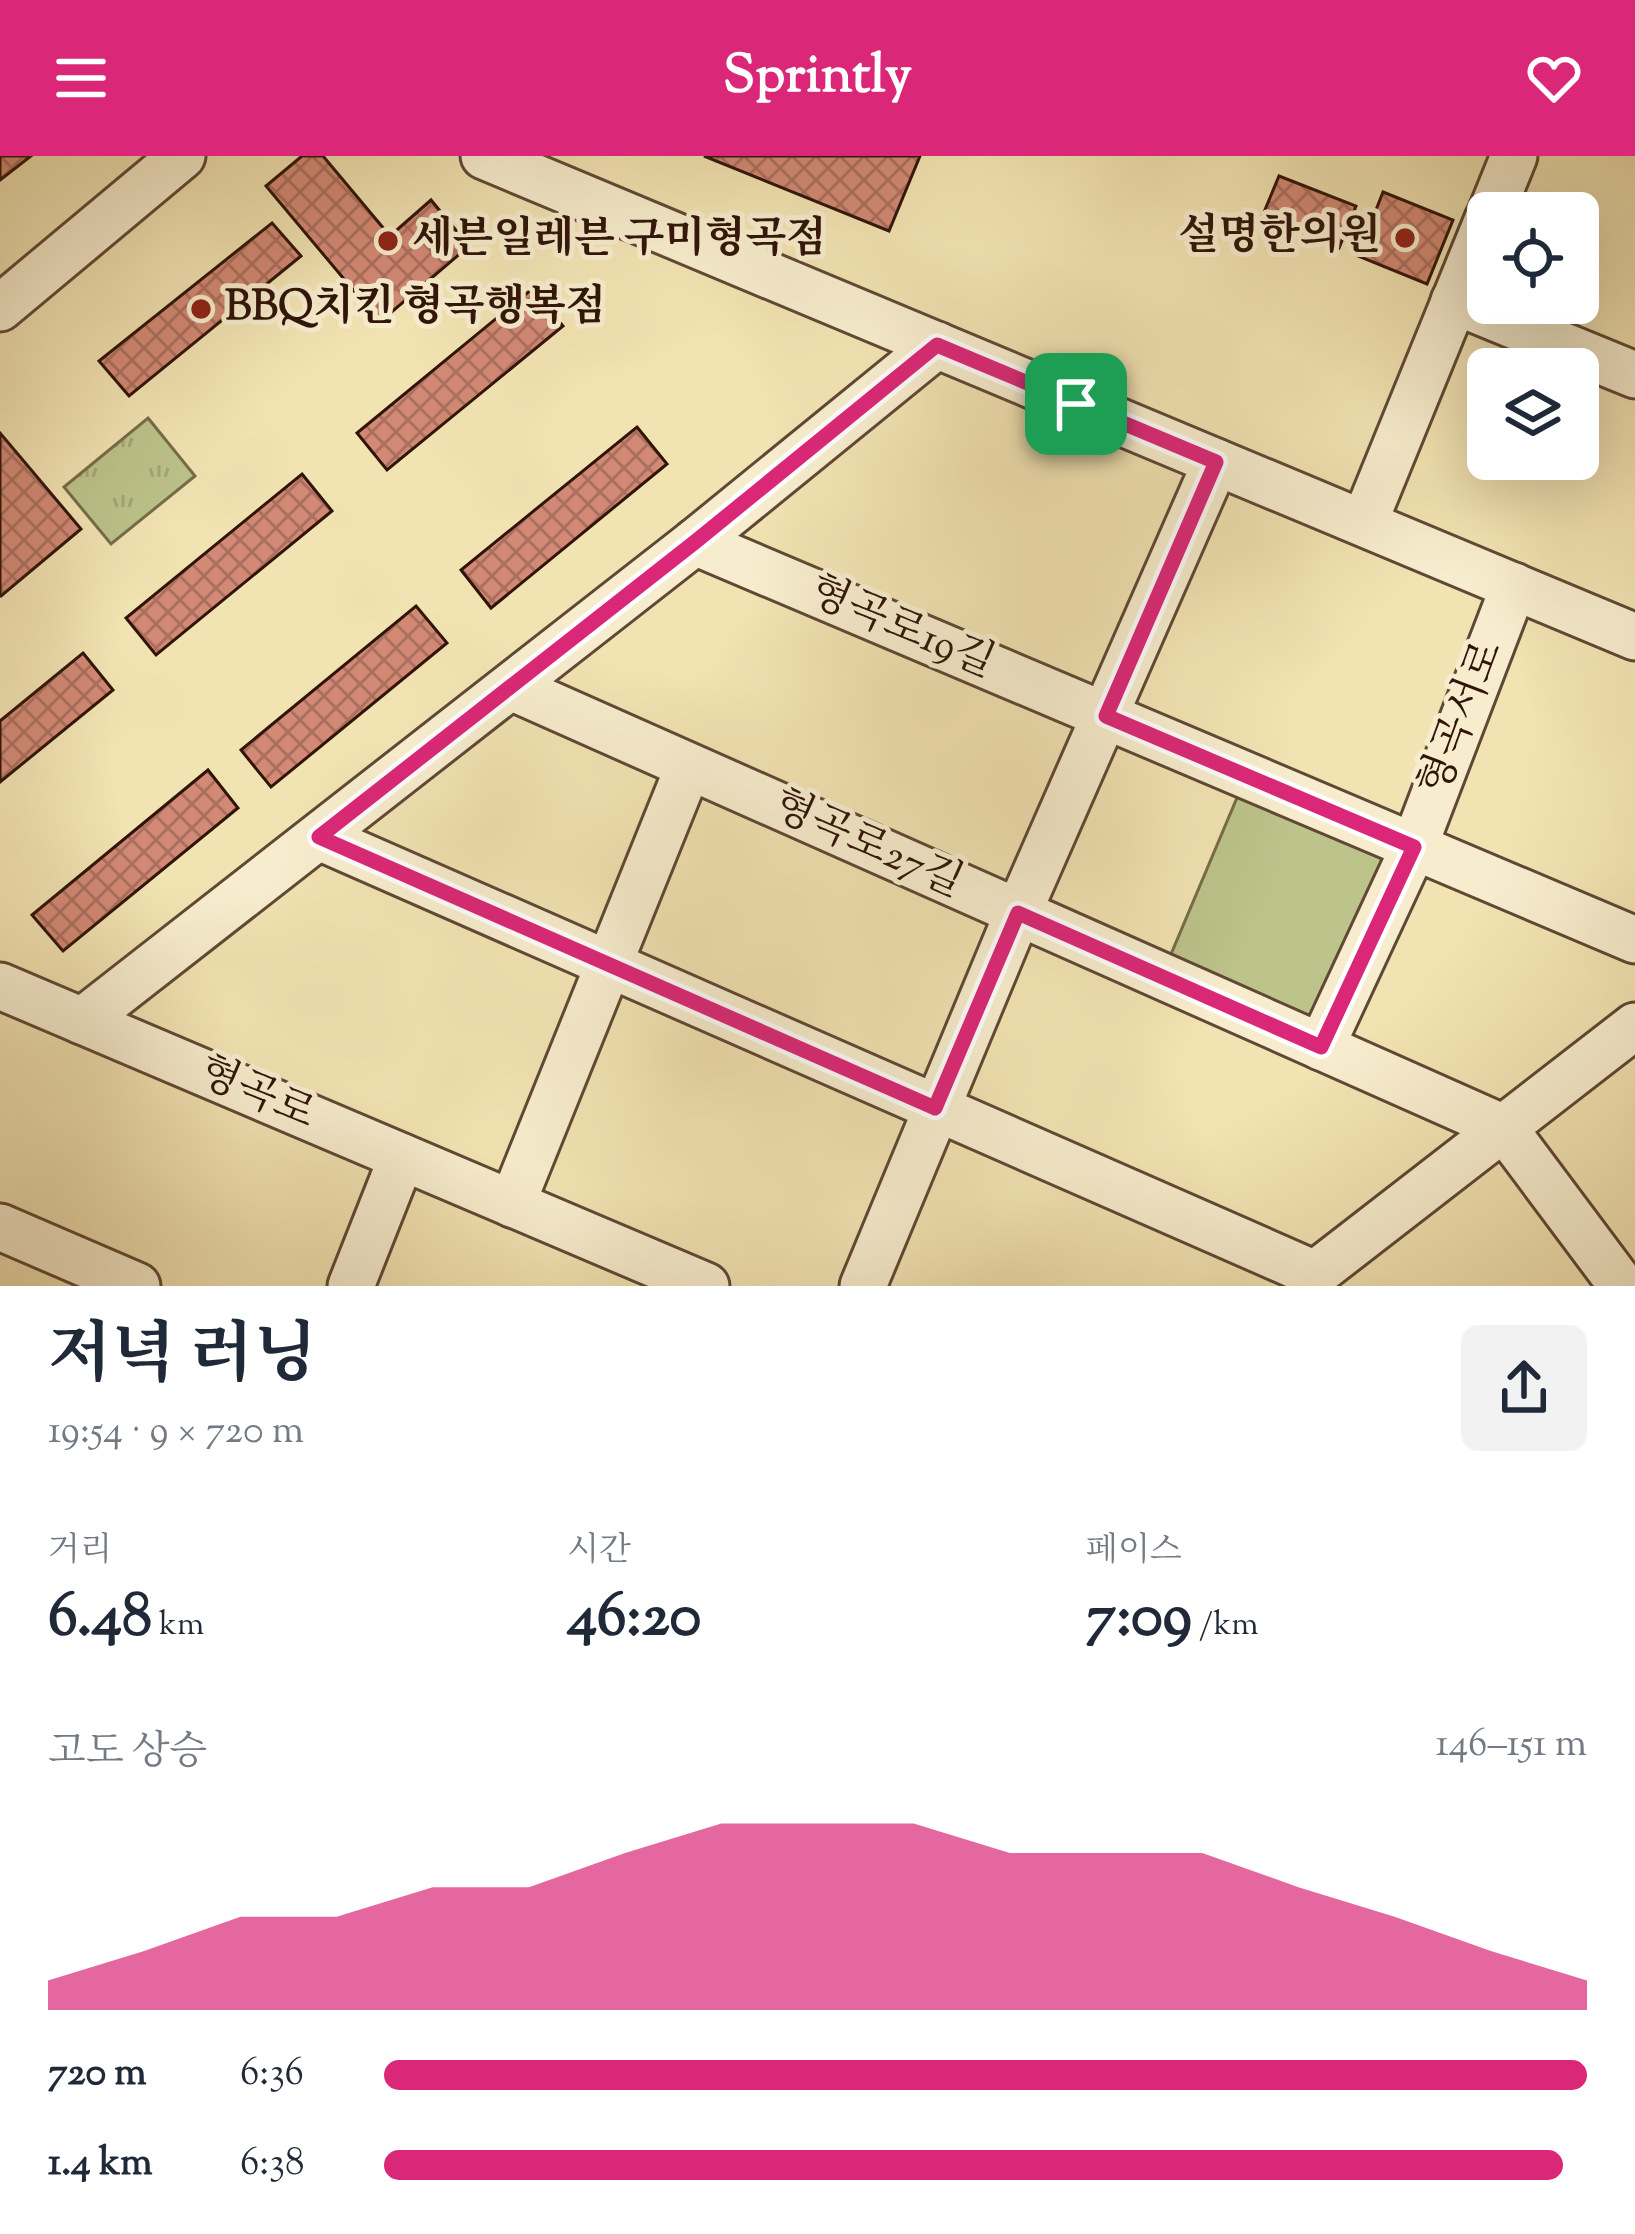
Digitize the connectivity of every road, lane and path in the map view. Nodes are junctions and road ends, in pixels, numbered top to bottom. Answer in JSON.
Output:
{"nodes":[{"id":1,"x":182,"y":156,"type":"edge"},
{"id":2,"x":484,"y":156,"type":"edge"},
{"id":3,"x":1514,"y":156,"type":"edge"},
{"id":4,"x":1499,"y":192,"type":"edge"},
{"id":5,"x":1467,"y":270,"type":"edge"},
{"id":6,"x":1454,"y":302,"type":"junction"},
{"id":7,"x":0,"y":308,"type":"edge"},
{"id":8,"x":937,"y":345,"type":"junction"},
{"id":9,"x":1635,"y":375,"type":"edge"},
{"id":10,"x":1216,"y":462,"type":"junction"},
{"id":11,"x":1364,"y":524,"type":"junction"},
{"id":12,"x":695,"y":542,"type":"junction"},
{"id":13,"x":1514,"y":586,"type":"junction"},
{"id":14,"x":1635,"y":637,"type":"edge"},
{"id":15,"x":511,"y":687,"type":"junction"},
{"id":16,"x":1106,"y":716,"type":"junction"},
{"id":17,"x":688,"y":767,"type":"junction"},
{"id":18,"x":319,"y":837,"type":"junction"},
{"id":19,"x":1414,"y":847,"type":"junction"},
{"id":20,"x":1018,"y":913,"type":"junction"},
{"id":21,"x":1635,"y":940,"type":"edge"},
{"id":22,"x":608,"y":966,"type":"junction"},
{"id":23,"x":0,"y":986,"type":"edge"},
{"id":24,"x":82,"y":1021,"type":"junction"},
{"id":25,"x":1635,"y":1026,"type":"edge"},
{"id":26,"x":1321,"y":1047,"type":"junction"},
{"id":27,"x":935,"y":1108,"type":"junction"},
{"id":28,"x":1504,"y":1128,"type":"junction"},
{"id":29,"x":401,"y":1156,"type":"junction"},
{"id":30,"x":512,"y":1204,"type":"junction"},
{"id":31,"x":0,"y":1227,"type":"edge"},
{"id":32,"x":1313,"y":1280,"type":"edge"},
{"id":33,"x":137,"y":1286,"type":"edge"},
{"id":34,"x":351,"y":1286,"type":"edge"},
{"id":35,"x":706,"y":1286,"type":"edge"},
{"id":36,"x":862,"y":1286,"type":"edge"},
{"id":37,"x":1622,"y":1286,"type":"edge"}],
"edges":[{"from":1,"to":7,"type":"street"},
{"from":2,"to":8,"type":"street","name":"형곡서로"},
{"from":3,"to":4,"type":"street"},
{"from":5,"to":6,"type":"street"},
{"from":6,"to":9,"type":"street"},
{"from":6,"to":11,"type":"street"},
{"from":8,"to":10,"type":"street","name":"형곡서로"},
{"from":8,"to":12,"type":"street"},
{"from":10,"to":11,"type":"street","name":"형곡서로"},
{"from":10,"to":16,"type":"street"},
{"from":11,"to":13,"type":"street","name":"형곡서로"},
{"from":12,"to":15,"type":"street"},
{"from":12,"to":16,"type":"street","name":"형곡로19길"},
{"from":13,"to":14,"type":"street","name":"형곡서로"},
{"from":13,"to":19,"type":"street","name":"형곡서로"},
{"from":15,"to":17,"type":"street","name":"형곡로27길"},
{"from":15,"to":18,"type":"street"},
{"from":16,"to":19,"type":"street","name":"형곡로19길"},
{"from":16,"to":20,"type":"street"},
{"from":17,"to":20,"type":"street","name":"형곡로27길"},
{"from":17,"to":22,"type":"street"},
{"from":18,"to":22,"type":"street"},
{"from":18,"to":24,"type":"street"},
{"from":19,"to":21,"type":"street","name":"형곡로19길"},
{"from":19,"to":26,"type":"street","name":"형곡서로"},
{"from":20,"to":26,"type":"street","name":"형곡로27길"},
{"from":20,"to":27,"type":"street"},
{"from":22,"to":27,"type":"street"},
{"from":22,"to":30,"type":"street"},
{"from":23,"to":24,"type":"street","name":"형곡로"},
{"from":24,"to":29,"type":"street","name":"형곡로"},
{"from":25,"to":28,"type":"street"},
{"from":26,"to":28,"type":"street","name":"형곡로27길"},
{"from":27,"to":32,"type":"street"},
{"from":27,"to":36,"type":"street"},
{"from":28,"to":32,"type":"street"},
{"from":28,"to":37,"type":"street","name":"형곡로27길"},
{"from":29,"to":30,"type":"street","name":"형곡로"},
{"from":29,"to":34,"type":"street"},
{"from":30,"to":35,"type":"street","name":"형곡로"},
{"from":31,"to":33,"type":"street"}]}
